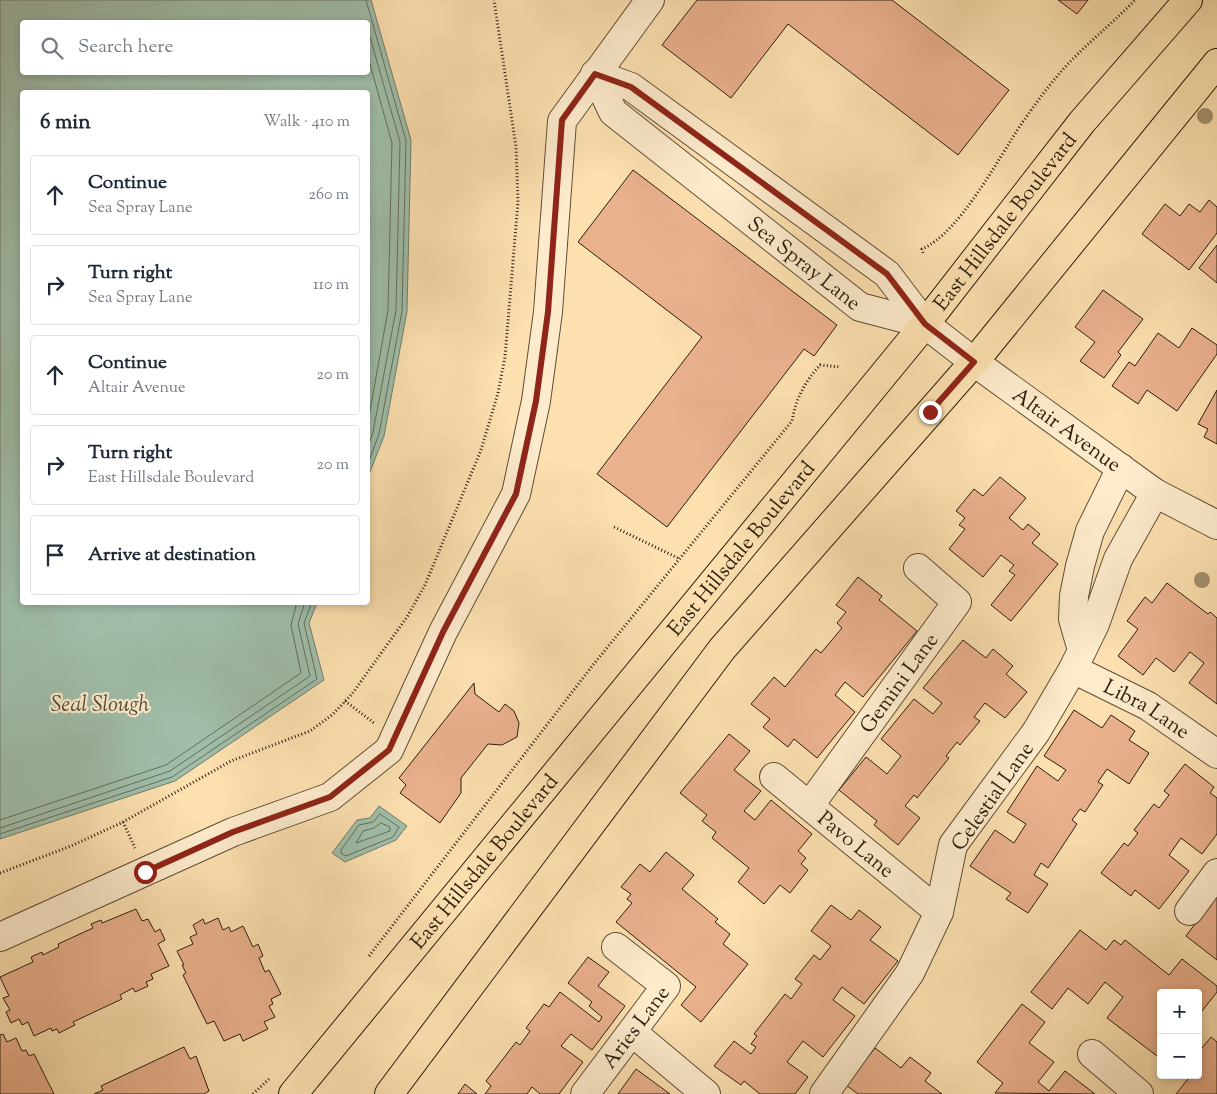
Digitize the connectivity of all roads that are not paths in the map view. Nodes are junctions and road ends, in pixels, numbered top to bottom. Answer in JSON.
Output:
{"nodes":[{"id":1,"x":650,"y":0,"type":"edge"},
{"id":2,"x":1188,"y":0,"type":"edge"},
{"id":3,"x":1217,"y":63,"type":"edge"},
{"id":4,"x":595,"y":74,"type":"junction"},
{"id":5,"x":736,"y":166,"type":"junction"},
{"id":6,"x":717,"y":194,"type":"junction"},
{"id":7,"x":925,"y":324,"type":"junction"},
{"id":8,"x":974,"y":362,"type":"junction"},
{"id":9,"x":1121,"y":468,"type":"junction"},
{"id":10,"x":1155,"y":493,"type":"junction"},
{"id":11,"x":1217,"y":525,"type":"edge"},
{"id":12,"x":918,"y":568,"type":"dead end"},
{"id":13,"x":1078,"y":660,"type":"junction"},
{"id":14,"x":1217,"y":754,"type":"edge"},
{"id":15,"x":774,"y":777,"type":"dead end"},
{"id":16,"x":810,"y":805,"type":"junction"},
{"id":17,"x":1217,"y":873,"type":"edge"},
{"id":18,"x":1189,"y":911,"type":"dead end"},
{"id":19,"x":939,"y":912,"type":"junction"},
{"id":20,"x":0,"y":937,"type":"edge"},
{"id":21,"x":616,"y":947,"type":"dead end"},
{"id":22,"x":632,"y":1032,"type":"junction"},
{"id":23,"x":1092,"y":1054,"type":"dead end"},
{"id":24,"x":293,"y":1094,"type":"edge"},
{"id":25,"x":389,"y":1094,"type":"edge"},
{"id":26,"x":585,"y":1094,"type":"edge"},
{"id":27,"x":706,"y":1094,"type":"edge"},
{"id":28,"x":824,"y":1094,"type":"edge"},
{"id":29,"x":1139,"y":1094,"type":"edge"}],
"edges":[{"from":1,"to":4,"type":"street"},
{"from":2,"to":7,"type":"main road","name":"East Hillsdale Boulevard"},
{"from":3,"to":8,"type":"main road"},
{"from":4,"to":5,"type":"street","name":"Sea Spray Lane"},
{"from":4,"to":6,"type":"street","name":"Sea Spray Lane"},
{"from":4,"to":20,"type":"street"},
{"from":5,"to":6,"type":"street"},
{"from":5,"to":7,"type":"street","name":"Sea Spray Lane"},
{"from":6,"to":7,"type":"street","name":"Sea Spray Lane"},
{"from":7,"to":8,"type":"street","name":"Altair Avenue"},
{"from":7,"to":24,"type":"main road","name":"East Hillsdale Boulevard"},
{"from":8,"to":9,"type":"street","name":"Altair Avenue"},
{"from":8,"to":25,"type":"main road"},
{"from":9,"to":10,"type":"street","name":"Altair Avenue"},
{"from":9,"to":13,"type":"street"},
{"from":10,"to":11,"type":"street","name":"Altair Avenue"},
{"from":10,"to":13,"type":"street","name":"Celestial Lane"},
{"from":12,"to":16,"type":"street","name":"Gemini Lane"},
{"from":13,"to":14,"type":"street","name":"Libra Lane"},
{"from":13,"to":19,"type":"street","name":"Celestial Lane"},
{"from":15,"to":16,"type":"street","name":"Pavo Lane"},
{"from":16,"to":19,"type":"street","name":"Pavo Lane"},
{"from":17,"to":18,"type":"street"},
{"from":19,"to":28,"type":"street","name":"Celestial Lane"},
{"from":21,"to":22,"type":"street","name":"Aries Lane"},
{"from":22,"to":26,"type":"street","name":"Aries Lane"},
{"from":22,"to":27,"type":"street"},
{"from":23,"to":29,"type":"street"}]}
